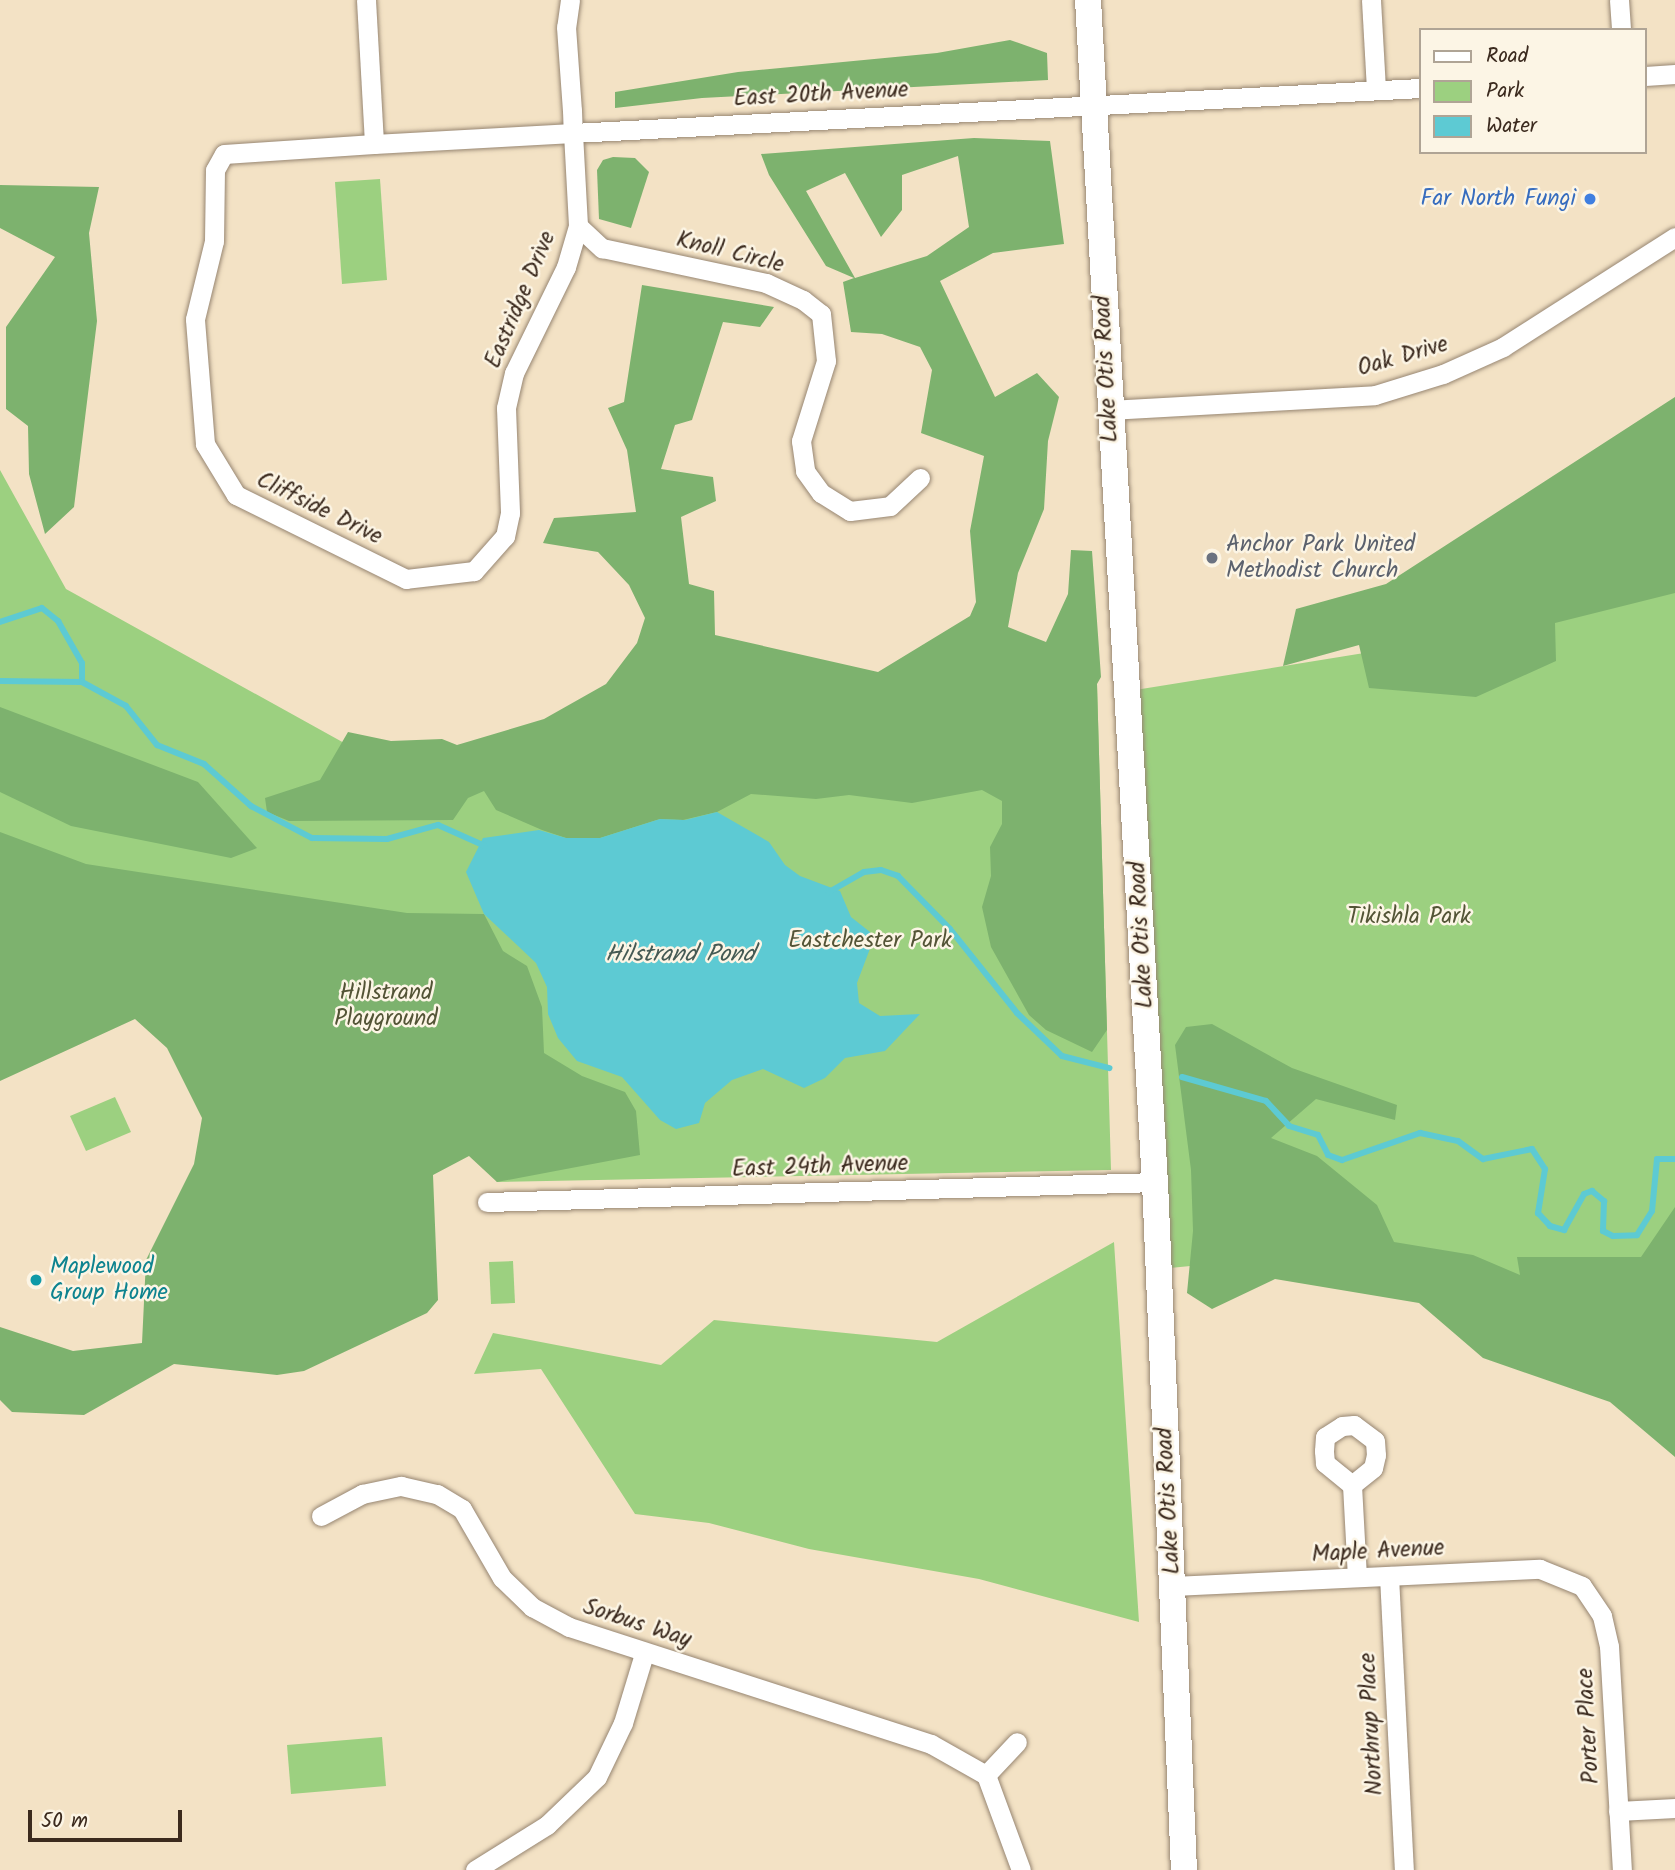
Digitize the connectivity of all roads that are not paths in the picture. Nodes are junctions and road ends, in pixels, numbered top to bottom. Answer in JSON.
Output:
{"nodes":[{"id":1,"x":366,"y":0,"type":"edge"},
{"id":2,"x":570,"y":0,"type":"edge"},
{"id":3,"x":1088,"y":0,"type":"edge"},
{"id":4,"x":1371,"y":0,"type":"edge"},
{"id":5,"x":1619,"y":0,"type":"edge"},
{"id":6,"x":1621,"y":28,"type":"edge"},
{"id":7,"x":1675,"y":74,"type":"edge"},
{"id":8,"x":1647,"y":76,"type":"edge"},
{"id":9,"x":1420,"y":88,"type":"edge"},
{"id":10,"x":1376,"y":90,"type":"junction"},
{"id":11,"x":1093,"y":105,"type":"junction"},
{"id":12,"x":573,"y":133,"type":"junction"},
{"id":13,"x":374,"y":144,"type":"junction"},
{"id":14,"x":224,"y":155,"type":"joint"},
{"id":15,"x":578,"y":226,"type":"junction"},
{"id":16,"x":1675,"y":237,"type":"edge"},
{"id":17,"x":1109,"y":410,"type":"junction"},
{"id":18,"x":919,"y":478,"type":"dead end"},
{"id":19,"x":505,"y":536,"type":"joint"},
{"id":20,"x":1155,"y":1182,"type":"junction"},
{"id":21,"x":487,"y":1202,"type":"dead end"},
{"id":22,"x":1352,"y":1485,"type":"dead end"},
{"id":23,"x":321,"y":1516,"type":"dead end"},
{"id":24,"x":1389,"y":1576,"type":"junction"},
{"id":25,"x":1357,"y":1577,"type":"junction"},
{"id":26,"x":1173,"y":1586,"type":"junction"},
{"id":27,"x":1582,"y":1586,"type":"joint"},
{"id":28,"x":644,"y":1654,"type":"junction"},
{"id":29,"x":1017,"y":1742,"type":"dead end"},
{"id":30,"x":986,"y":1775,"type":"junction"},
{"id":31,"x":1675,"y":1808,"type":"edge"},
{"id":32,"x":1619,"y":1811,"type":"junction"},
{"id":33,"x":475,"y":1870,"type":"edge"},
{"id":34,"x":1021,"y":1870,"type":"edge"},
{"id":35,"x":1184,"y":1870,"type":"edge"},
{"id":36,"x":1404,"y":1870,"type":"edge"},
{"id":37,"x":1622,"y":1870,"type":"edge"}],
"edges":[{"from":1,"to":13,"type":"street"},
{"from":2,"to":12,"type":"street","name":"Eastridge Drive"},
{"from":3,"to":11,"type":"main road","name":"Lake Otis Road"},
{"from":4,"to":10,"type":"street"},
{"from":5,"to":6,"type":"street"},
{"from":7,"to":8,"type":"street"},
{"from":9,"to":10,"type":"street","name":"East 20th Avenue"},
{"from":10,"to":11,"type":"street","name":"East 20th Avenue"},
{"from":11,"to":12,"type":"street","name":"East 20th Avenue"},
{"from":11,"to":17,"type":"main road","name":"Lake Otis Road"},
{"from":12,"to":13,"type":"street","name":"East 20th Avenue"},
{"from":12,"to":15,"type":"street","name":"Eastridge Drive"},
{"from":13,"to":14,"type":"street","name":"East 20th Avenue"},
{"from":14,"to":19,"type":"street","name":"Cliffside Drive"},
{"from":15,"to":18,"type":"street","name":"Knoll Circle"},
{"from":15,"to":19,"type":"street","name":"Eastridge Drive"},
{"from":16,"to":17,"type":"street","name":"Oak Drive"},
{"from":17,"to":20,"type":"main road","name":"Lake Otis Road"},
{"from":20,"to":21,"type":"street","name":"East 24th Avenue"},
{"from":20,"to":26,"type":"main road","name":"Lake Otis Road"},
{"from":22,"to":25,"type":"street"},
{"from":23,"to":28,"type":"street","name":"Sorbus Way"},
{"from":24,"to":25,"type":"street","name":"Maple Avenue"},
{"from":24,"to":27,"type":"street","name":"Maple Avenue"},
{"from":24,"to":36,"type":"street","name":"Northrup Place"},
{"from":25,"to":26,"type":"street","name":"Maple Avenue"},
{"from":26,"to":35,"type":"main road","name":"Lake Otis Road"},
{"from":27,"to":32,"type":"street","name":"Porter Place"},
{"from":28,"to":30,"type":"street","name":"Sorbus Way"},
{"from":28,"to":33,"type":"street"},
{"from":29,"to":30,"type":"street"},
{"from":30,"to":34,"type":"street"},
{"from":31,"to":32,"type":"street"},
{"from":32,"to":37,"type":"street","name":"Porter Place"}]}
